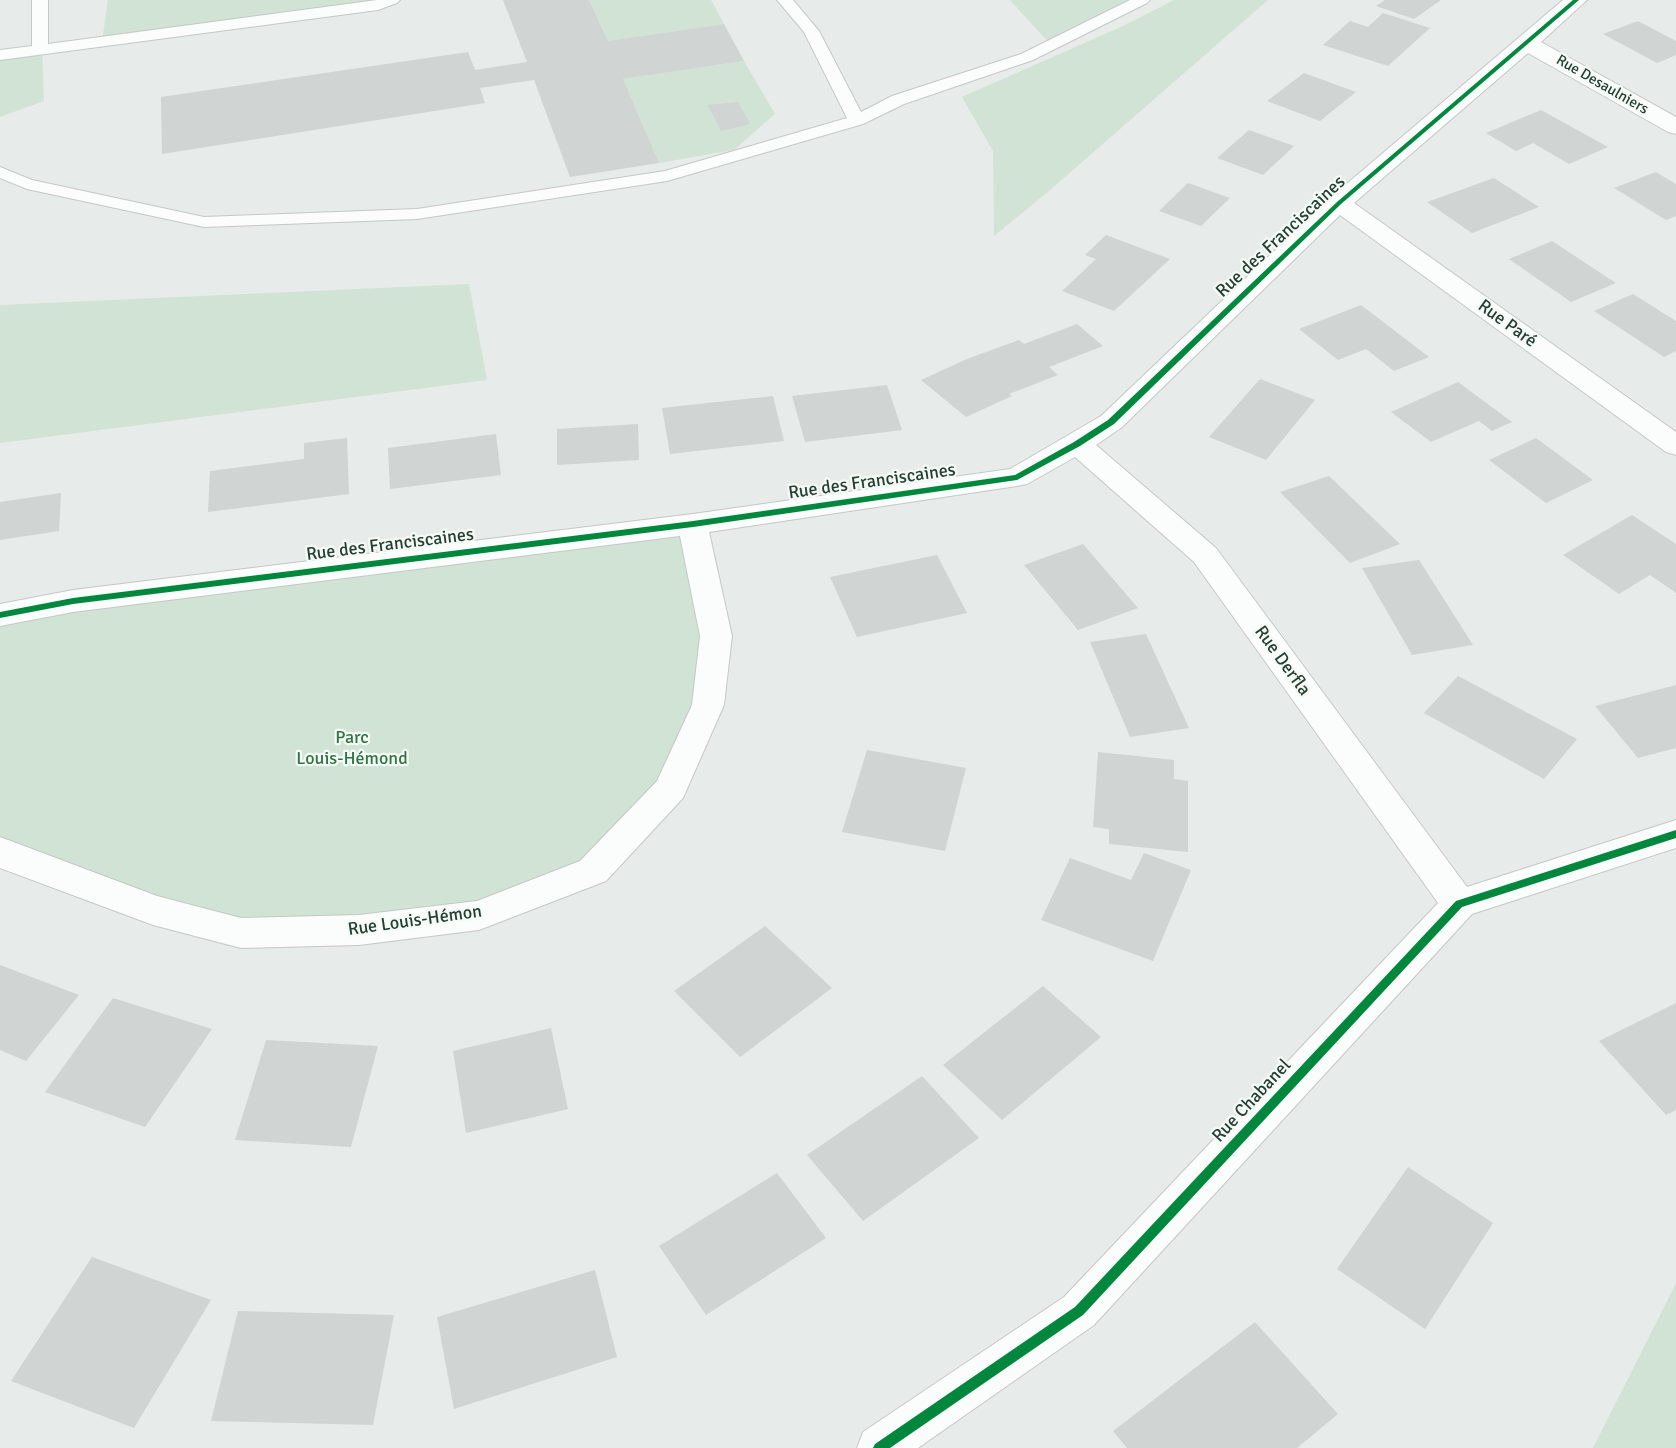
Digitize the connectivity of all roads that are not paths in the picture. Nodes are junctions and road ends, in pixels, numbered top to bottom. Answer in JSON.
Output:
{"nodes":[{"id":1,"x":40,"y":0,"type":"edge"},
{"id":2,"x":392,"y":0,"type":"edge"},
{"id":3,"x":785,"y":0,"type":"edge"},
{"id":4,"x":1142,"y":0,"type":"edge"},
{"id":5,"x":1576,"y":0,"type":"edge"},
{"id":6,"x":1527,"y":43,"type":"junction"},
{"id":7,"x":40,"y":50,"type":"junction"},
{"id":8,"x":0,"y":55,"type":"edge"},
{"id":9,"x":857,"y":120,"type":"junction"},
{"id":10,"x":1676,"y":128,"type":"edge"},
{"id":11,"x":0,"y":172,"type":"edge"},
{"id":12,"x":1339,"y":202,"type":"junction"},
{"id":13,"x":1077,"y":444,"type":"junction"},
{"id":14,"x":1676,"y":446,"type":"edge"},
{"id":15,"x":693,"y":524,"type":"junction"},
{"id":16,"x":0,"y":615,"type":"edge"},
{"id":17,"x":1676,"y":834,"type":"edge"},
{"id":18,"x":0,"y":851,"type":"edge"},
{"id":19,"x":1459,"y":904,"type":"junction"},
{"id":20,"x":879,"y":1448,"type":"edge"}],
"edges":[{"from":1,"to":7,"type":"lane"},
{"from":2,"to":7,"type":"lane"},
{"from":3,"to":9,"type":"lane"},
{"from":4,"to":9,"type":"lane"},
{"from":5,"to":6,"type":"street","name":"Rue des Franciscaines"},
{"from":6,"to":10,"type":"street","name":"Rue Desaulniers"},
{"from":6,"to":12,"type":"street","name":"Rue des Franciscaines"},
{"from":7,"to":8,"type":"lane"},
{"from":9,"to":11,"type":"lane"},
{"from":12,"to":13,"type":"street","name":"Rue des Franciscaines"},
{"from":12,"to":14,"type":"street","name":"Rue Paré"},
{"from":13,"to":15,"type":"street","name":"Rue des Franciscaines"},
{"from":13,"to":19,"type":"street","name":"Rue Derfla"},
{"from":15,"to":16,"type":"street","name":"Rue des Franciscaines"},
{"from":15,"to":18,"type":"street","name":"Rue Louis-Hémon"},
{"from":17,"to":19,"type":"street","name":"Rue Chabanel"},
{"from":19,"to":20,"type":"street","name":"Rue Chabanel"}]}
